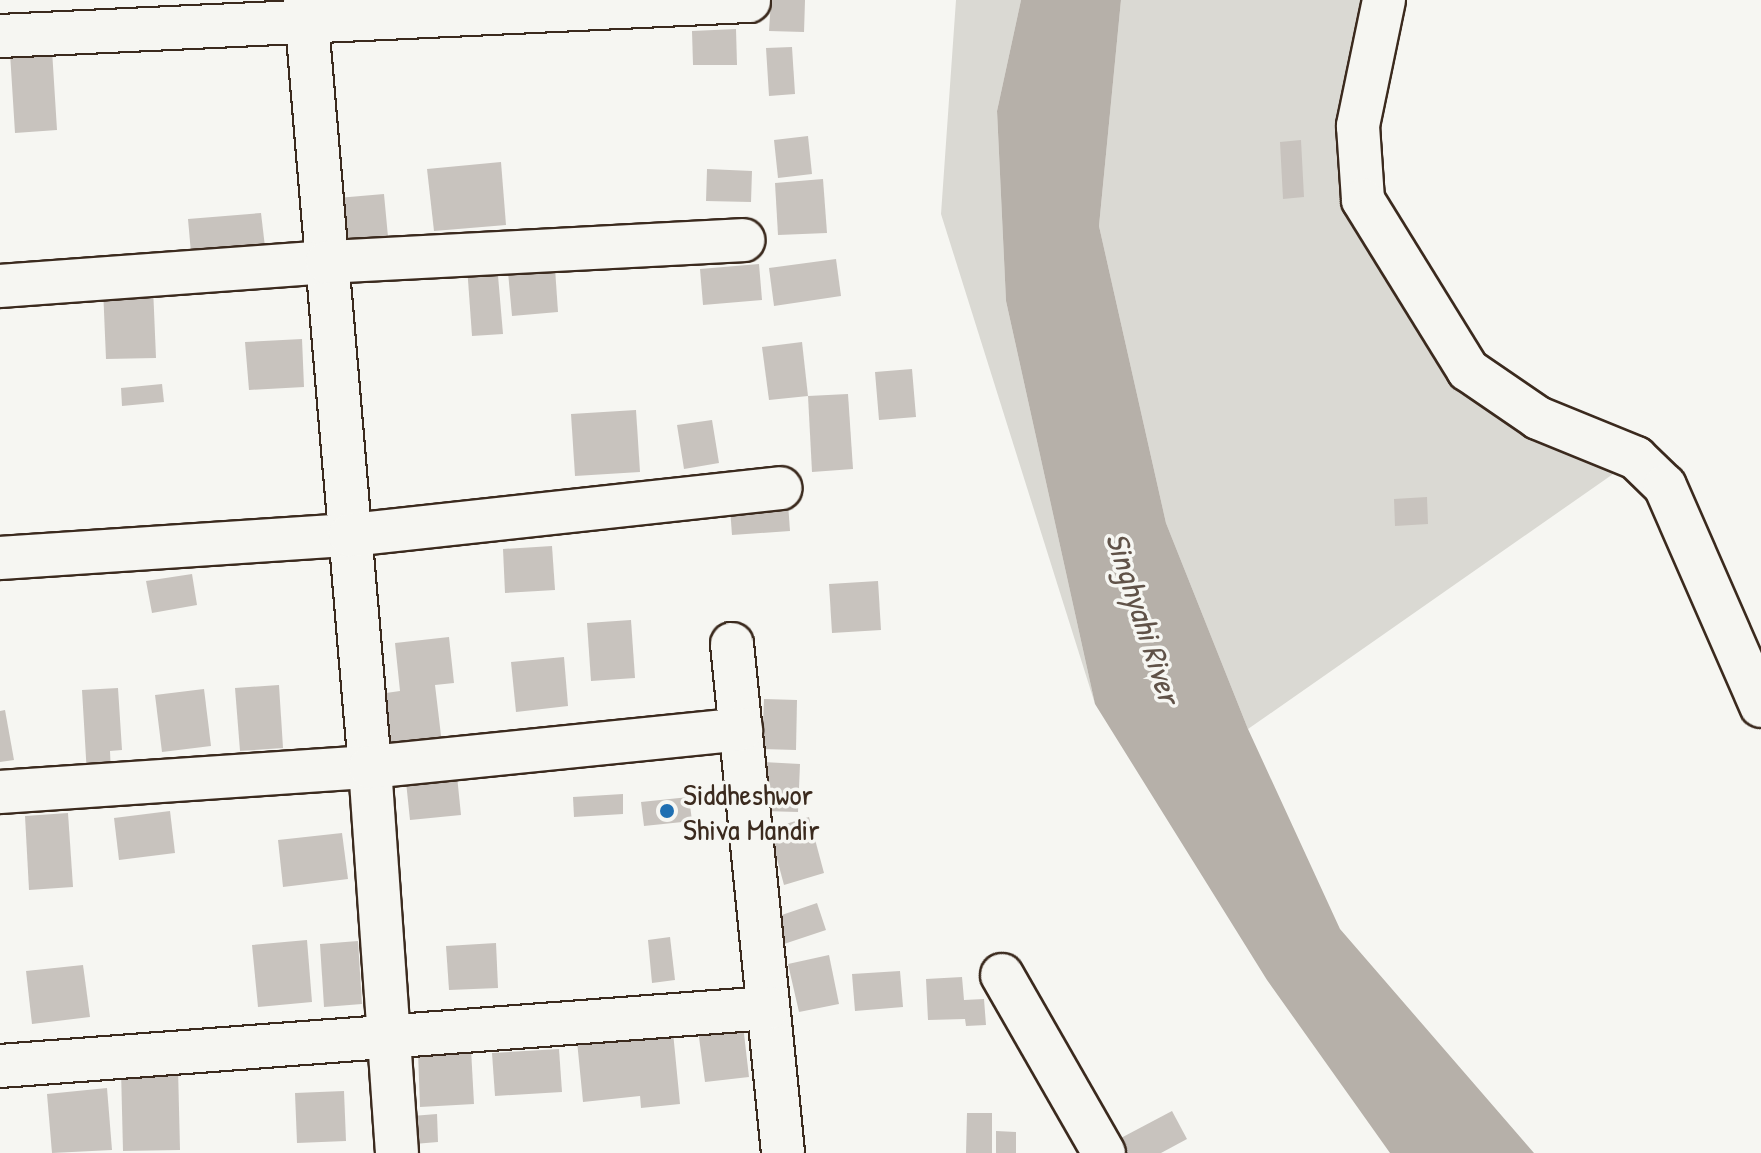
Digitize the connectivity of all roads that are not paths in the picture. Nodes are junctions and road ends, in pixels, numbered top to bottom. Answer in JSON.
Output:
{"nodes":[{"id":1,"x":1384,"y":0,"type":"edge"},
{"id":2,"x":749,"y":1,"type":"edge"},
{"id":3,"x":306,"y":10,"type":"edge"},
{"id":4,"x":0,"y":36,"type":"edge"},
{"id":5,"x":743,"y":240,"type":"dead end"},
{"id":6,"x":327,"y":262,"type":"junction"},
{"id":7,"x":0,"y":286,"type":"edge"},
{"id":8,"x":780,"y":488,"type":"dead end"},
{"id":9,"x":350,"y":535,"type":"junction"},
{"id":10,"x":0,"y":558,"type":"edge"},
{"id":11,"x":732,"y":644,"type":"dead end"},
{"id":12,"x":1761,"y":706,"type":"edge"},
{"id":13,"x":741,"y":729,"type":"junction"},
{"id":14,"x":370,"y":767,"type":"junction"},
{"id":15,"x":0,"y":792,"type":"edge"},
{"id":16,"x":1002,"y":975,"type":"dead end"},
{"id":17,"x":768,"y":1008,"type":"junction"},
{"id":18,"x":389,"y":1036,"type":"junction"},
{"id":19,"x":0,"y":1066,"type":"edge"},
{"id":20,"x":397,"y":1153,"type":"edge"},
{"id":21,"x":783,"y":1153,"type":"edge"},
{"id":22,"x":1104,"y":1153,"type":"edge"}],
"edges":[{"from":1,"to":12,"type":"street"},
{"from":2,"to":3,"type":"street"},
{"from":3,"to":4,"type":"street"},
{"from":3,"to":6,"type":"street"},
{"from":5,"to":6,"type":"street"},
{"from":6,"to":7,"type":"street"},
{"from":6,"to":9,"type":"street"},
{"from":8,"to":9,"type":"street"},
{"from":9,"to":10,"type":"street"},
{"from":9,"to":14,"type":"street"},
{"from":11,"to":13,"type":"street"},
{"from":13,"to":14,"type":"street"},
{"from":13,"to":17,"type":"street"},
{"from":14,"to":15,"type":"street"},
{"from":14,"to":18,"type":"street"},
{"from":16,"to":22,"type":"street"},
{"from":17,"to":18,"type":"street"},
{"from":17,"to":21,"type":"street"},
{"from":18,"to":19,"type":"street"},
{"from":18,"to":20,"type":"street"}]}
